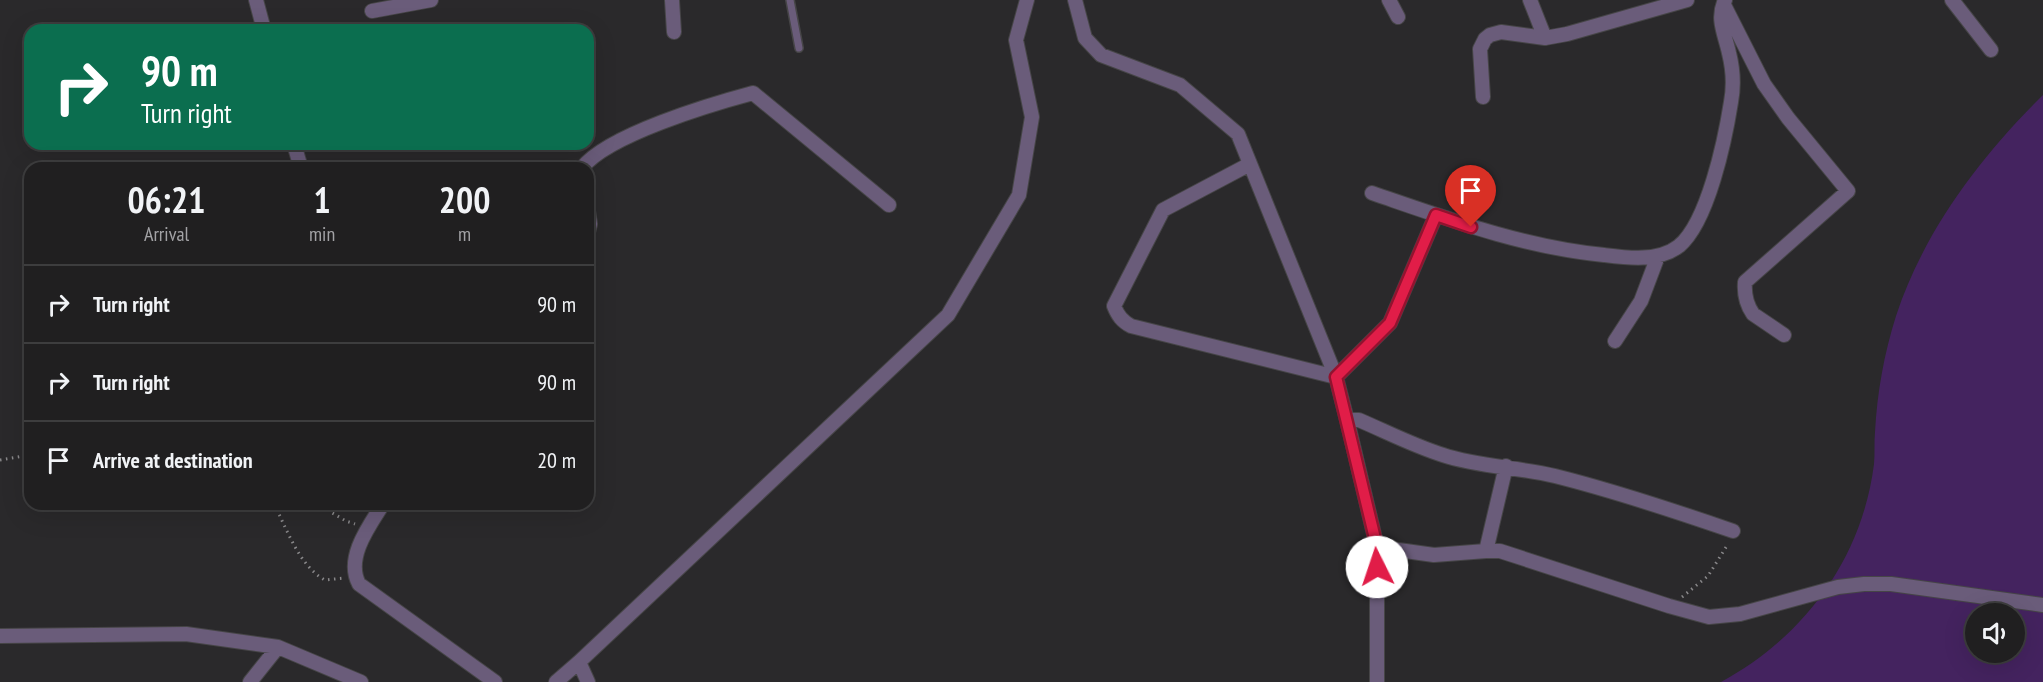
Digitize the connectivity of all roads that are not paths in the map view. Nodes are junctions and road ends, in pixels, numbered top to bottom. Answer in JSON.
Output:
{"nodes":[{"id":1,"x":256,"y":0,"type":"edge"},
{"id":2,"x":431,"y":0,"type":"edge"},
{"id":3,"x":672,"y":0,"type":"edge"},
{"id":4,"x":790,"y":0,"type":"edge"},
{"id":5,"x":1027,"y":0,"type":"edge"},
{"id":6,"x":1076,"y":0,"type":"edge"},
{"id":7,"x":1389,"y":0,"type":"edge"},
{"id":8,"x":1530,"y":0,"type":"edge"},
{"id":9,"x":1687,"y":0,"type":"edge"},
{"id":10,"x":1952,"y":0,"type":"edge"},
{"id":11,"x":1722,"y":1,"type":"edge"},
{"id":12,"x":372,"y":11,"type":"dead end"},
{"id":13,"x":1398,"y":17,"type":"dead end"},
{"id":14,"x":262,"y":24,"type":"edge"},
{"id":15,"x":674,"y":32,"type":"dead end"},
{"id":16,"x":1545,"y":38,"type":"junction"},
{"id":17,"x":799,"y":48,"type":"dead end"},
{"id":18,"x":1991,"y":50,"type":"dead end"},
{"id":19,"x":1483,"y":97,"type":"dead end"},
{"id":20,"x":588,"y":162,"type":"edge"},
{"id":21,"x":1250,"y":164,"type":"junction"},
{"id":22,"x":1372,"y":192,"type":"dead end"},
{"id":23,"x":889,"y":205,"type":"dead end"},
{"id":24,"x":1436,"y":215,"type":"junction"},
{"id":25,"x":1658,"y":256,"type":"junction"},
{"id":26,"x":1784,"y":335,"type":"dead end"},
{"id":27,"x":1615,"y":341,"type":"dead end"},
{"id":28,"x":1336,"y":377,"type":"junction"},
{"id":29,"x":1347,"y":420,"type":"junction"},
{"id":30,"x":1506,"y":466,"type":"junction"},
{"id":31,"x":378,"y":510,"type":"edge"},
{"id":32,"x":1733,"y":531,"type":"road end"},
{"id":33,"x":1377,"y":547,"type":"junction"},
{"id":34,"x":1486,"y":551,"type":"junction"},
{"id":35,"x":2043,"y":606,"type":"edge"},
{"id":36,"x":0,"y":636,"type":"edge"},
{"id":37,"x":278,"y":647,"type":"junction"},
{"id":38,"x":579,"y":662,"type":"junction"},
{"id":39,"x":250,"y":682,"type":"edge"},
{"id":40,"x":361,"y":682,"type":"edge"},
{"id":41,"x":495,"y":682,"type":"edge"},
{"id":42,"x":556,"y":682,"type":"edge"},
{"id":43,"x":588,"y":682,"type":"edge"},
{"id":44,"x":1377,"y":682,"type":"edge"}],
"edges":[{"from":1,"to":14,"type":"street"},
{"from":2,"to":12,"type":"street"},
{"from":3,"to":15,"type":"street"},
{"from":4,"to":17,"type":"lane"},
{"from":5,"to":38,"type":"street"},
{"from":6,"to":21,"type":"street"},
{"from":7,"to":13,"type":"street"},
{"from":8,"to":16,"type":"street"},
{"from":9,"to":16,"type":"street"},
{"from":10,"to":18,"type":"street"},
{"from":11,"to":25,"type":"street"},
{"from":11,"to":26,"type":"street"},
{"from":16,"to":19,"type":"street"},
{"from":20,"to":23,"type":"street"},
{"from":21,"to":28,"type":"street"},
{"from":21,"to":28,"type":"street"},
{"from":22,"to":24,"type":"street"},
{"from":24,"to":25,"type":"street"},
{"from":24,"to":28,"type":"street"},
{"from":25,"to":27,"type":"street"},
{"from":28,"to":29,"type":"street"},
{"from":29,"to":30,"type":"street"},
{"from":29,"to":33,"type":"street"},
{"from":30,"to":32,"type":"street"},
{"from":30,"to":34,"type":"street"},
{"from":31,"to":41,"type":"street"},
{"from":33,"to":34,"type":"street"},
{"from":33,"to":44,"type":"street"},
{"from":34,"to":35,"type":"street"},
{"from":36,"to":37,"type":"street"},
{"from":37,"to":39,"type":"street"},
{"from":37,"to":40,"type":"street"},
{"from":38,"to":42,"type":"street"},
{"from":38,"to":43,"type":"street"}]}
